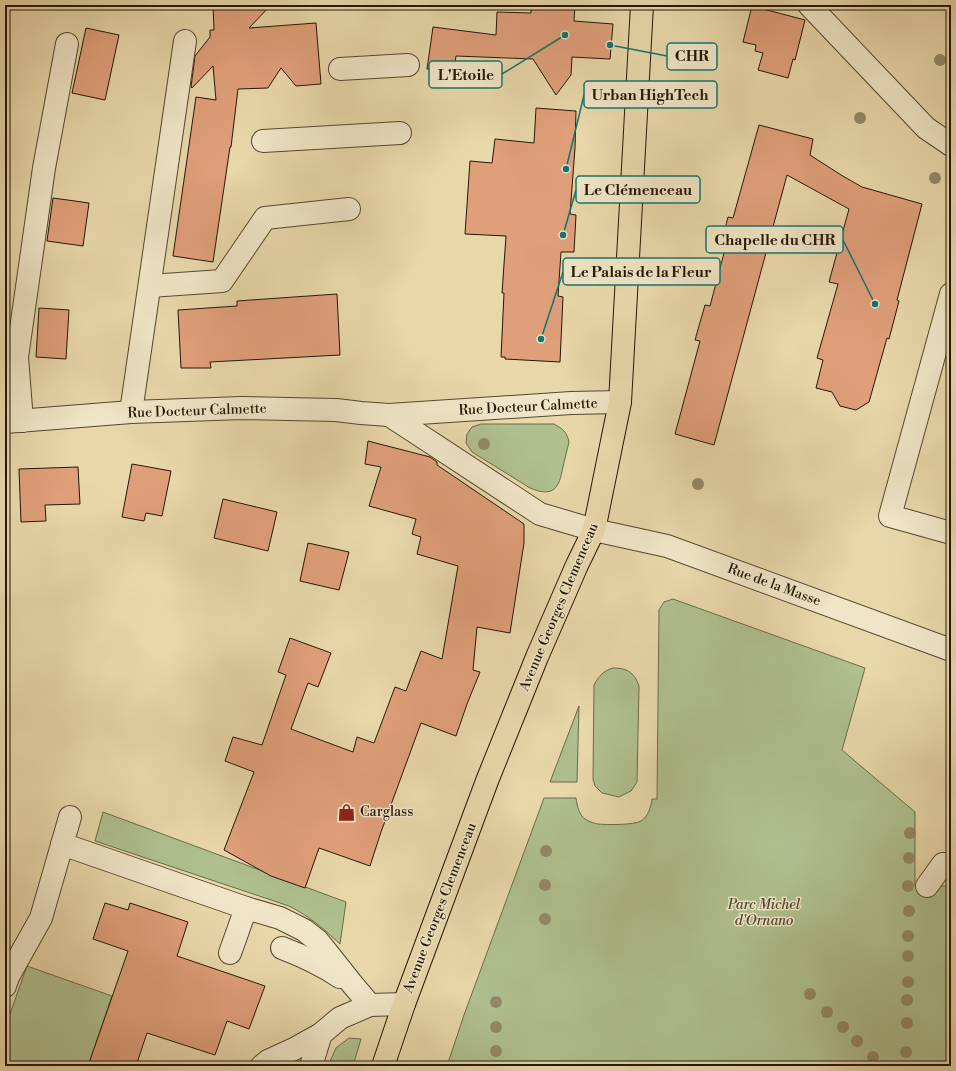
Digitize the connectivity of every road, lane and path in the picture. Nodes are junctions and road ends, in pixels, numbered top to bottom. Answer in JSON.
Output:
{"nodes":[{"id":1,"x":642,"y":5,"type":"edge"},
{"id":2,"x":809,"y":5,"type":"edge"},
{"id":3,"x":185,"y":41,"type":"dead end"},
{"id":4,"x":67,"y":44,"type":"dead end"},
{"id":5,"x":408,"y":65,"type":"dead end"},
{"id":6,"x":340,"y":70,"type":"dead end"},
{"id":7,"x":400,"y":132,"type":"dead end"},
{"id":8,"x":263,"y":141,"type":"dead end"},
{"id":9,"x":951,"y":144,"type":"edge"},
{"id":10,"x":348,"y":209,"type":"dead end"},
{"id":11,"x":150,"y":286,"type":"junction"},
{"id":12,"x":951,"y":294,"type":"edge"},
{"id":13,"x":620,"y":402,"type":"junction"},
{"id":14,"x":131,"y":412,"type":"junction"},
{"id":15,"x":389,"y":415,"type":"junction"},
{"id":16,"x":13,"y":421,"type":"edge"},
{"id":17,"x":594,"y":530,"type":"junction"},
{"id":18,"x":951,"y":533,"type":"edge"},
{"id":19,"x":951,"y":650,"type":"edge"},
{"id":20,"x":70,"y":817,"type":"dead end"},
{"id":21,"x":62,"y":844,"type":"junction"},
{"id":22,"x":951,"y":864,"type":"edge"},
{"id":23,"x":927,"y":886,"type":"dead end"},
{"id":24,"x":246,"y":908,"type":"junction"},
{"id":25,"x":282,"y":948,"type":"dead end"},
{"id":26,"x":230,"y":953,"type":"dead end"},
{"id":27,"x":353,"y":985,"type":"junction"},
{"id":28,"x":5,"y":986,"type":"edge"},
{"id":29,"x":370,"y":1004,"type":"junction"},
{"id":30,"x":404,"y":1004,"type":"junction"},
{"id":31,"x":321,"y":1034,"type":"junction"},
{"id":32,"x":262,"y":1066,"type":"edge"},
{"id":33,"x":311,"y":1066,"type":"edge"},
{"id":34,"x":383,"y":1066,"type":"edge"}],
"edges":[{"from":1,"to":13,"type":"main road","name":"Avenue Georges Clemenceau"},
{"from":2,"to":9,"type":"street"},
{"from":3,"to":11,"type":"street"},
{"from":4,"to":16,"type":"street"},
{"from":5,"to":6,"type":"street"},
{"from":7,"to":8,"type":"street"},
{"from":10,"to":11,"type":"street"},
{"from":11,"to":14,"type":"street"},
{"from":12,"to":18,"type":"street"},
{"from":13,"to":15,"type":"street","name":"Rue Docteur Calmette"},
{"from":13,"to":17,"type":"main road","name":"Avenue Georges Clemenceau"},
{"from":14,"to":15,"type":"street","name":"Rue Docteur Calmette"},
{"from":14,"to":16,"type":"street","name":"Rue Docteur Calmette"},
{"from":15,"to":17,"type":"street","name":"Rue Docteur Calmette"},
{"from":17,"to":19,"type":"street","name":"Rue de la Masse"},
{"from":17,"to":30,"type":"main road","name":"Avenue Georges Clemenceau"},
{"from":20,"to":21,"type":"street"},
{"from":21,"to":24,"type":"street"},
{"from":21,"to":28,"type":"street"},
{"from":22,"to":23,"type":"street"},
{"from":24,"to":26,"type":"street"},
{"from":24,"to":27,"type":"street"},
{"from":25,"to":27,"type":"street"},
{"from":27,"to":29,"type":"street"},
{"from":29,"to":30,"type":"street"},
{"from":29,"to":31,"type":"street"},
{"from":30,"to":34,"type":"main road","name":"Avenue Georges Clemenceau"},
{"from":31,"to":32,"type":"street"},
{"from":31,"to":33,"type":"street"}]}
